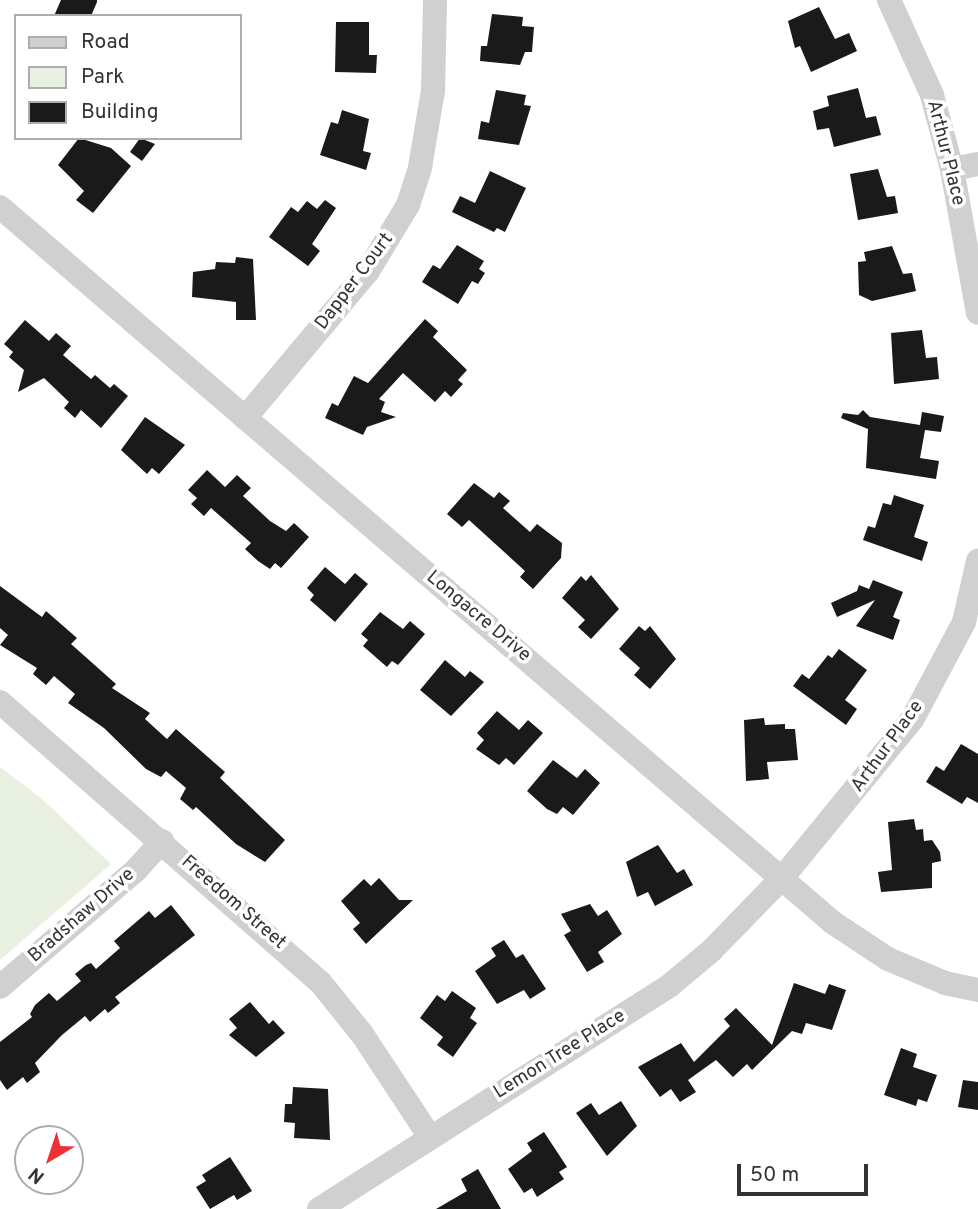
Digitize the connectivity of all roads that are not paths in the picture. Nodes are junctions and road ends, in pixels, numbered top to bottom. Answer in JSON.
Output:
{"nodes":[{"id":1,"x":435,"y":0,"type":"edge"},
{"id":2,"x":889,"y":0,"type":"edge"},
{"id":3,"x":978,"y":164,"type":"edge"},
{"id":4,"x":952,"y":169,"type":"junction"},
{"id":5,"x":0,"y":207,"type":"edge"},
{"id":6,"x":978,"y":313,"type":"edge"},
{"id":7,"x":245,"y":418,"type":"junction"},
{"id":8,"x":978,"y":561,"type":"edge"},
{"id":9,"x":3,"y":711,"type":"edge"},
{"id":10,"x":162,"y":841,"type":"junction"},
{"id":11,"x":783,"y":877,"type":"junction"},
{"id":12,"x":0,"y":987,"type":"edge"},
{"id":13,"x":978,"y":990,"type":"edge"},
{"id":14,"x":430,"y":1137,"type":"junction"},
{"id":15,"x":320,"y":1209,"type":"edge"}],
"edges":[{"from":1,"to":7,"type":"street","name":"Dapper Court"},
{"from":2,"to":4,"type":"street","name":"Arthur Place"},
{"from":3,"to":4,"type":"street"},
{"from":4,"to":6,"type":"street","name":"Arthur Place"},
{"from":5,"to":7,"type":"street","name":"Longacre Drive"},
{"from":7,"to":11,"type":"street","name":"Longacre Drive"},
{"from":8,"to":11,"type":"street","name":"Arthur Place"},
{"from":9,"to":10,"type":"street","name":"Freedom Street"},
{"from":10,"to":12,"type":"street","name":"Bradshaw Drive"},
{"from":10,"to":14,"type":"street","name":"Freedom Street"},
{"from":11,"to":13,"type":"street","name":"Longacre Drive"},
{"from":11,"to":14,"type":"street","name":"Lemon Tree Place"},
{"from":14,"to":15,"type":"street","name":"Lemon Tree Place"}]}
